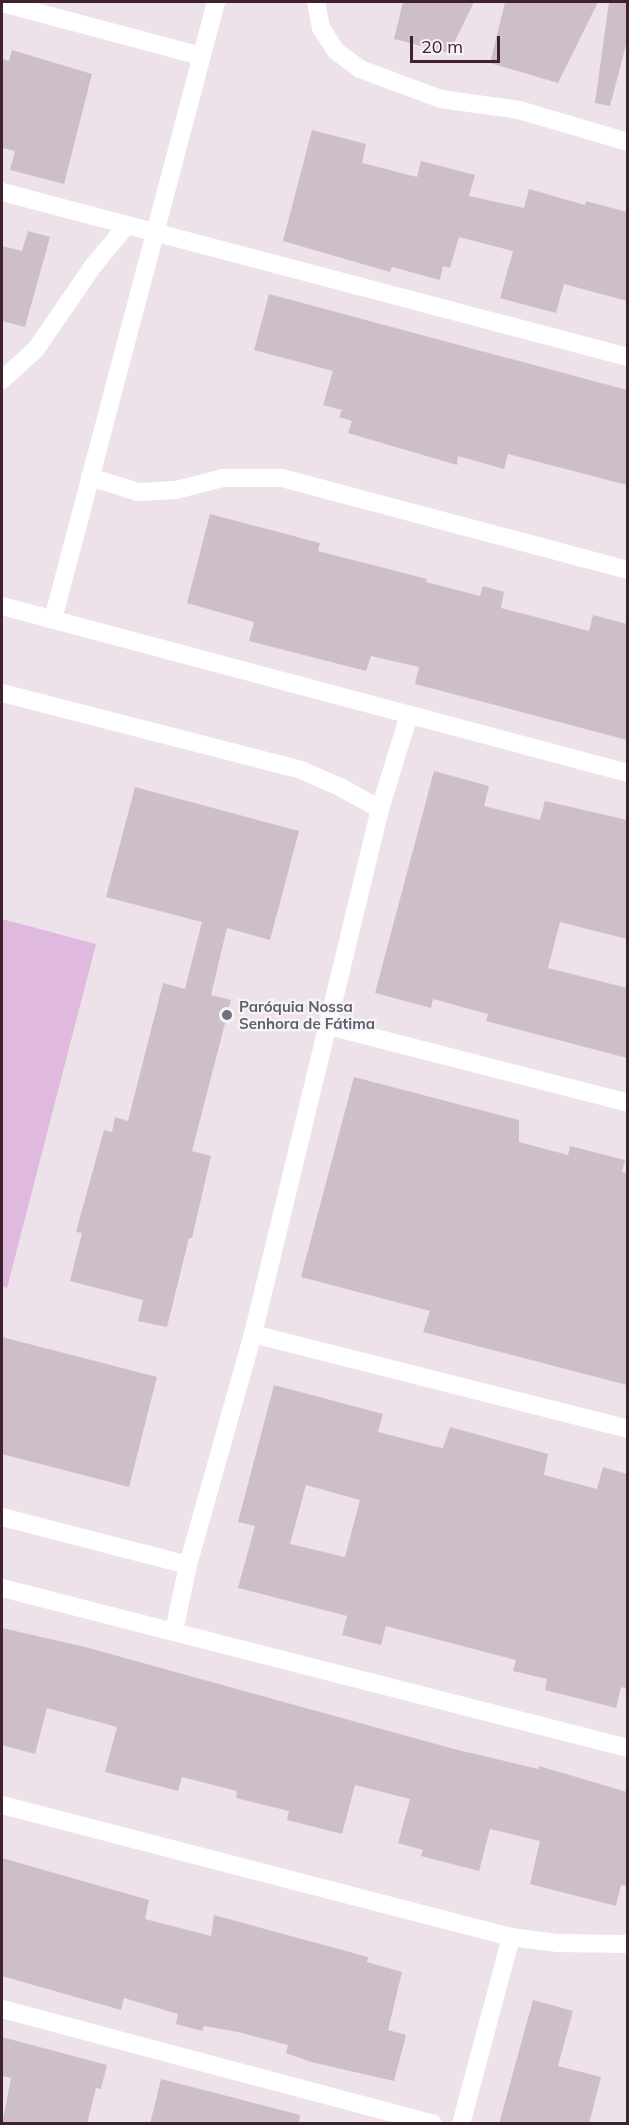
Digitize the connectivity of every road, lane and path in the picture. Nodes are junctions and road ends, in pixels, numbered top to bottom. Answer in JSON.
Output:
{"nodes":[{"id":1,"x":216,"y":2,"type":"edge"},
{"id":2,"x":316,"y":2,"type":"edge"},
{"id":3,"x":2,"y":3,"type":"edge"},
{"id":4,"x":201,"y":56,"type":"junction"},
{"id":5,"x":627,"y":142,"type":"edge"},
{"id":6,"x":2,"y":192,"type":"edge"},
{"id":7,"x":127,"y":225,"type":"junction"},
{"id":8,"x":154,"y":232,"type":"junction"},
{"id":9,"x":627,"y":357,"type":"edge"},
{"id":10,"x":2,"y":380,"type":"edge"},
{"id":11,"x":90,"y":477,"type":"junction"},
{"id":12,"x":627,"y":570,"type":"edge"},
{"id":13,"x":2,"y":606,"type":"edge"},
{"id":14,"x":53,"y":619,"type":"junction"},
{"id":15,"x":2,"y":693,"type":"edge"},
{"id":16,"x":409,"y":715,"type":"junction"},
{"id":17,"x":627,"y":773,"type":"edge"},
{"id":18,"x":380,"y":809,"type":"junction"},
{"id":19,"x":328,"y":1026,"type":"junction"},
{"id":20,"x":627,"y":1103,"type":"edge"},
{"id":21,"x":253,"y":1334,"type":"junction"},
{"id":22,"x":627,"y":1429,"type":"edge"},
{"id":23,"x":2,"y":1517,"type":"edge"},
{"id":24,"x":188,"y":1565,"type":"junction"},
{"id":25,"x":2,"y":1588,"type":"edge"},
{"id":26,"x":174,"y":1631,"type":"junction"},
{"id":27,"x":627,"y":1748,"type":"edge"},
{"id":28,"x":2,"y":1805,"type":"edge"},
{"id":29,"x":511,"y":1937,"type":"junction"},
{"id":30,"x":627,"y":1944,"type":"edge"},
{"id":31,"x":2,"y":2009,"type":"edge"},
{"id":32,"x":433,"y":2124,"type":"edge"},
{"id":33,"x":461,"y":2124,"type":"edge"}],
"edges":[{"from":1,"to":4,"type":"street"},
{"from":2,"to":5,"type":"street"},
{"from":3,"to":4,"type":"street"},
{"from":4,"to":8,"type":"street"},
{"from":6,"to":7,"type":"street"},
{"from":7,"to":8,"type":"street"},
{"from":7,"to":10,"type":"street"},
{"from":8,"to":9,"type":"street"},
{"from":8,"to":11,"type":"street"},
{"from":11,"to":12,"type":"street"},
{"from":11,"to":14,"type":"street"},
{"from":13,"to":14,"type":"street"},
{"from":14,"to":16,"type":"street"},
{"from":15,"to":18,"type":"street"},
{"from":16,"to":17,"type":"street"},
{"from":16,"to":18,"type":"street"},
{"from":18,"to":19,"type":"street"},
{"from":19,"to":20,"type":"street"},
{"from":19,"to":21,"type":"street"},
{"from":21,"to":22,"type":"street"},
{"from":21,"to":24,"type":"street"},
{"from":23,"to":24,"type":"street"},
{"from":24,"to":26,"type":"street"},
{"from":25,"to":26,"type":"street"},
{"from":26,"to":27,"type":"street"},
{"from":28,"to":29,"type":"street"},
{"from":29,"to":30,"type":"street"},
{"from":29,"to":33,"type":"street"},
{"from":31,"to":32,"type":"street"}]}
